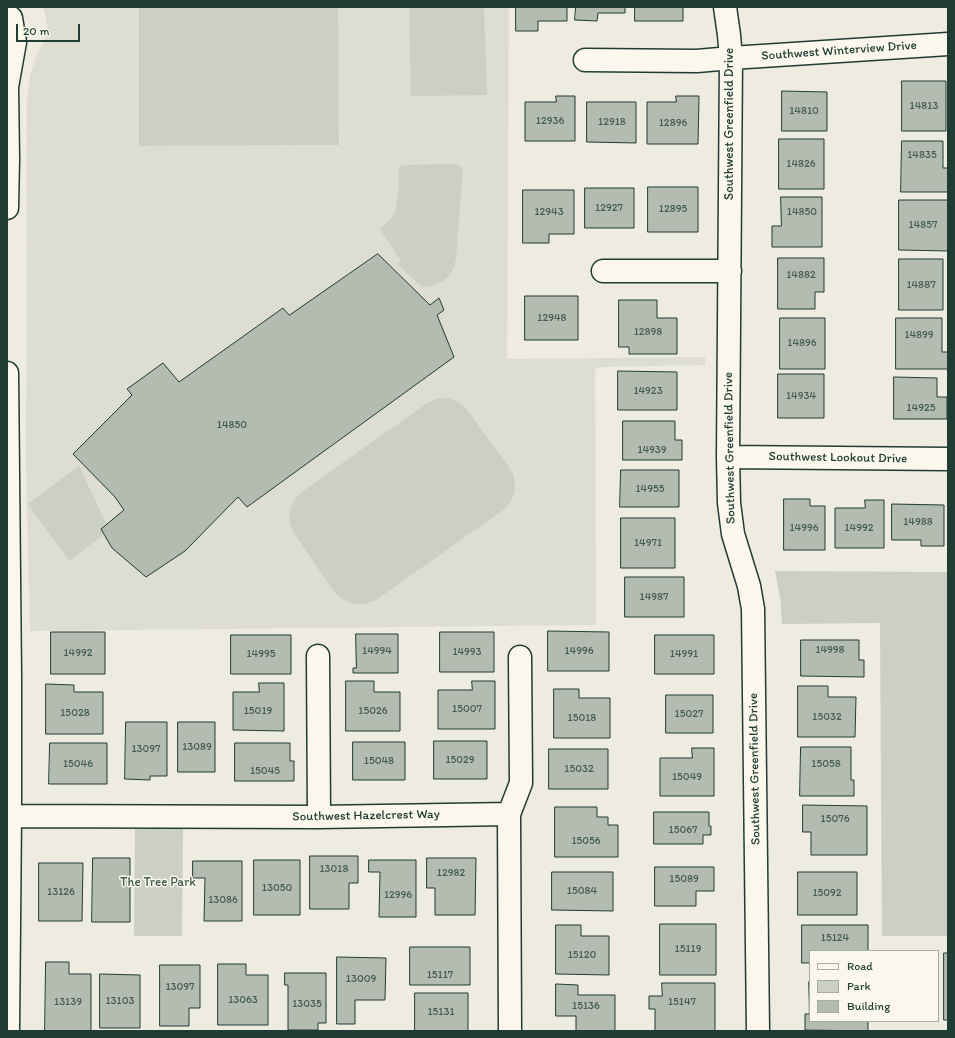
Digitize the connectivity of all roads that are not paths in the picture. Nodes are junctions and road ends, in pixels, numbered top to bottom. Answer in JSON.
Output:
{"nodes":[{"id":1,"x":725,"y":7,"type":"edge"},
{"id":2,"x":9,"y":17,"type":"edge"},
{"id":3,"x":948,"y":44,"type":"edge"},
{"id":4,"x":731,"y":58,"type":"junction"},
{"id":5,"x":585,"y":60,"type":"dead end"},
{"id":6,"x":7,"y":208,"type":"edge"},
{"id":7,"x":603,"y":271,"type":"dead end"},
{"id":8,"x":730,"y":271,"type":"junction"},
{"id":9,"x":7,"y":373,"type":"edge"},
{"id":10,"x":728,"y":456,"type":"junction"},
{"id":11,"x":948,"y":458,"type":"edge"},
{"id":12,"x":8,"y":544,"type":"edge"},
{"id":13,"x":318,"y":656,"type":"dead end"},
{"id":14,"x":520,"y":658,"type":"dead end"},
{"id":15,"x":509,"y":814,"type":"junction"},
{"id":16,"x":9,"y":816,"type":"edge"},
{"id":17,"x":319,"y":817,"type":"junction"},
{"id":18,"x":8,"y":1031,"type":"edge"},
{"id":19,"x":510,"y":1031,"type":"edge"},
{"id":20,"x":758,"y":1031,"type":"edge"}],
"edges":[{"from":1,"to":4,"type":"street","name":"Southwest Greenfield Drive"},
{"from":2,"to":6,"type":"street"},
{"from":3,"to":4,"type":"street","name":"Southwest Winterview Drive"},
{"from":4,"to":5,"type":"street","name":"Southwest Winterview Drive"},
{"from":4,"to":8,"type":"street","name":"Southwest Greenfield Drive"},
{"from":7,"to":8,"type":"street"},
{"from":8,"to":10,"type":"street","name":"Southwest Greenfield Drive"},
{"from":9,"to":12,"type":"street"},
{"from":10,"to":11,"type":"street","name":"Southwest Lookout Drive"},
{"from":10,"to":20,"type":"street","name":"Southwest Greenfield Drive"},
{"from":12,"to":16,"type":"street"},
{"from":13,"to":17,"type":"street"},
{"from":14,"to":15,"type":"street"},
{"from":15,"to":17,"type":"street","name":"Southwest Hazelcrest Way"},
{"from":15,"to":19,"type":"street"},
{"from":16,"to":17,"type":"street","name":"Southwest Hazelcrest Way"},
{"from":16,"to":18,"type":"street"}]}
